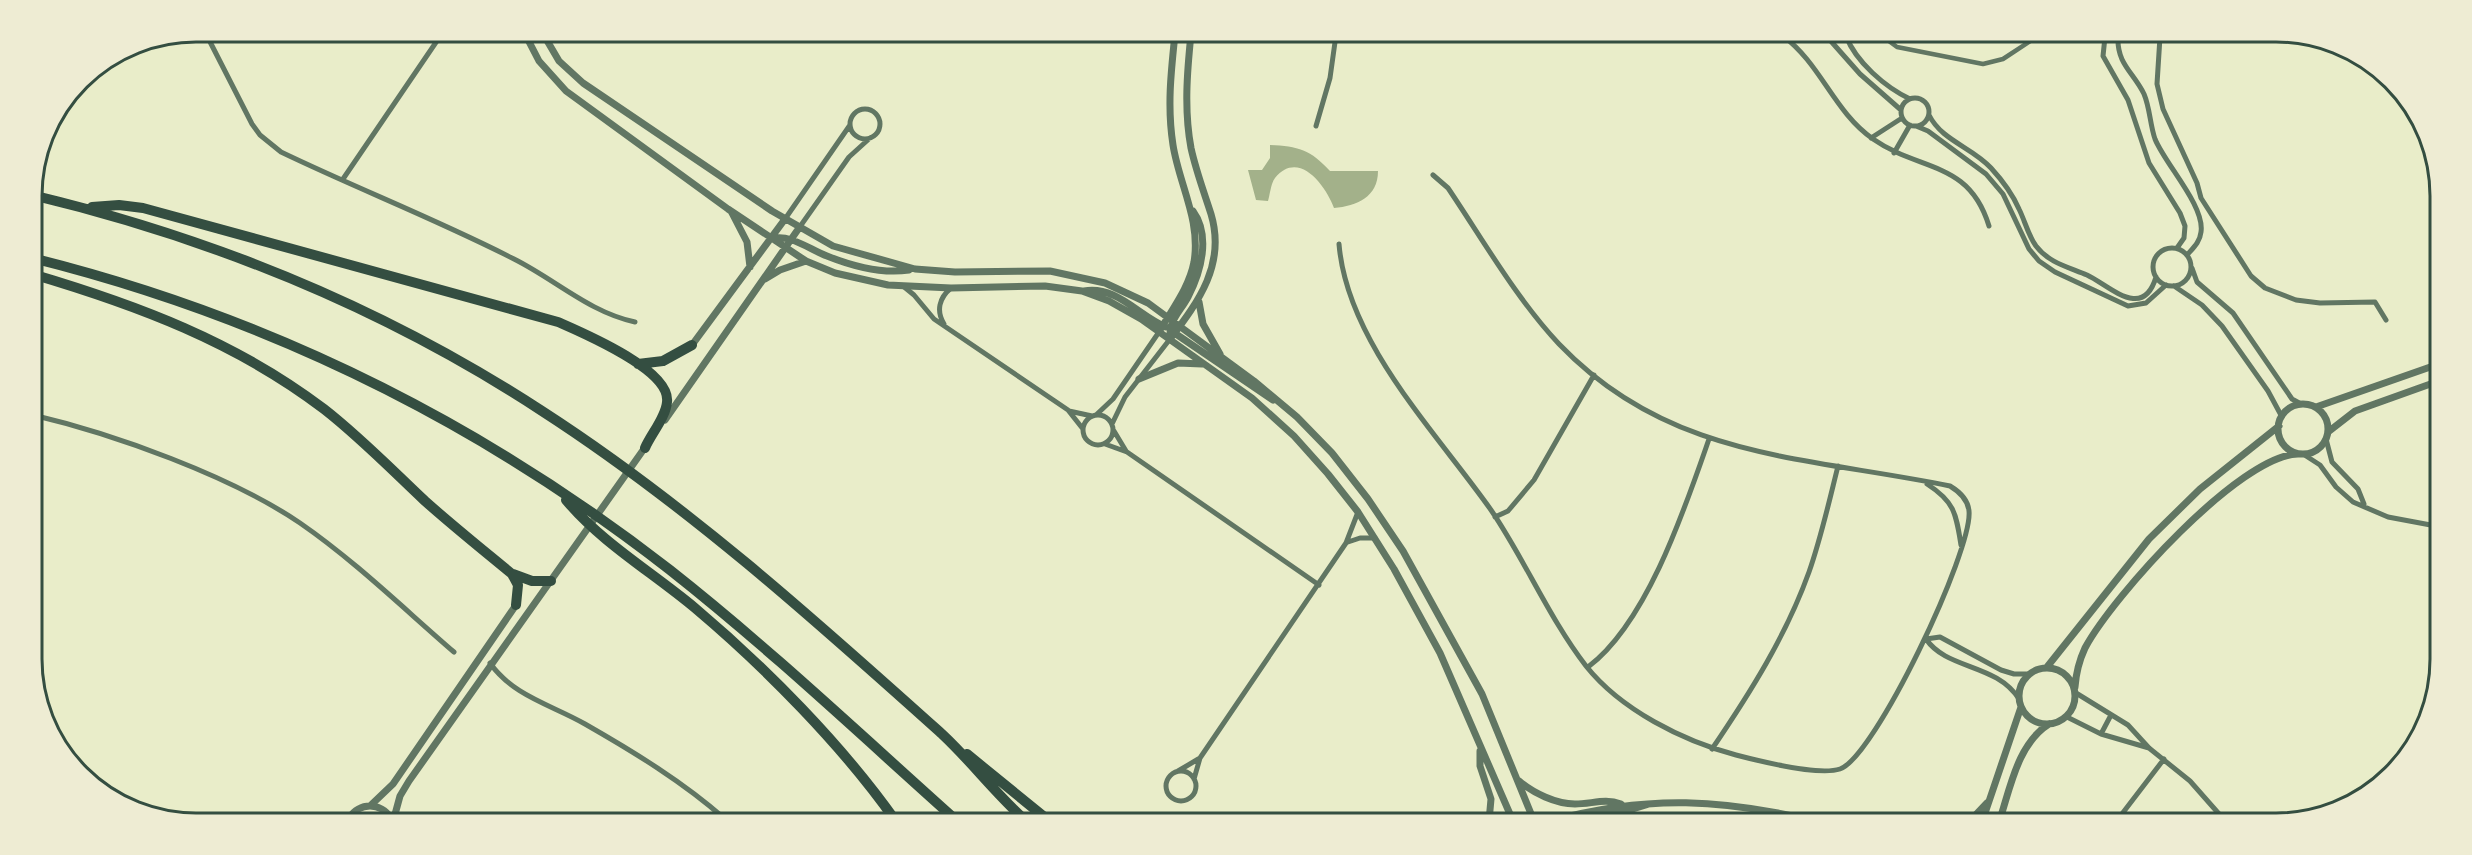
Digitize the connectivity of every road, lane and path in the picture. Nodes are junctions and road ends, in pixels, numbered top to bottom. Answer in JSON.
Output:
{"nodes":[{"id":1,"x":210,"y":42,"type":"edge"},
{"id":2,"x":436,"y":42,"type":"edge"},
{"id":3,"x":529,"y":42,"type":"edge"},
{"id":4,"x":548,"y":42,"type":"edge"},
{"id":5,"x":1174,"y":42,"type":"edge"},
{"id":6,"x":1190,"y":42,"type":"edge"},
{"id":7,"x":1335,"y":42,"type":"edge"},
{"id":8,"x":1790,"y":42,"type":"edge"},
{"id":9,"x":1832,"y":42,"type":"edge"},
{"id":10,"x":1849,"y":42,"type":"edge"},
{"id":11,"x":1890,"y":42,"type":"edge"},
{"id":12,"x":2029,"y":42,"type":"edge"},
{"id":13,"x":2106,"y":42,"type":"edge"},
{"id":14,"x":2119,"y":42,"type":"edge"},
{"id":15,"x":2160,"y":42,"type":"edge"},
{"id":16,"x":1910,"y":99,"type":"junction"},
{"id":17,"x":1901,"y":110,"type":"junction"},
{"id":18,"x":1929,"y":115,"type":"junction"},
{"id":19,"x":1902,"y":118,"type":"junction"},
{"id":20,"x":850,"y":125,"type":"junction"},
{"id":21,"x":1913,"y":125,"type":"junction"},
{"id":22,"x":1316,"y":126,"type":"dead end"},
{"id":23,"x":870,"y":138,"type":"junction"},
{"id":24,"x":1871,"y":138,"type":"junction"},
{"id":25,"x":1894,"y":153,"type":"junction"},
{"id":26,"x":1433,"y":176,"type":"dead end"},
{"id":27,"x":343,"y":179,"type":"junction"},
{"id":28,"x":42,"y":197,"type":"edge"},
{"id":29,"x":86,"y":208,"type":"junction"},
{"id":30,"x":728,"y":209,"type":"junction"},
{"id":31,"x":785,"y":219,"type":"junction"},
{"id":32,"x":1989,"y":226,"type":"dead end"},
{"id":33,"x":800,"y":228,"type":"junction"},
{"id":34,"x":771,"y":239,"type":"junction"},
{"id":35,"x":791,"y":239,"type":"junction"},
{"id":36,"x":1339,"y":244,"type":"dead end"},
{"id":37,"x":784,"y":248,"type":"junction"},
{"id":38,"x":2176,"y":248,"type":"junction"},
{"id":39,"x":2187,"y":255,"type":"junction"},
{"id":40,"x":42,"y":261,"type":"edge"},
{"id":41,"x":806,"y":261,"type":"junction"},
{"id":42,"x":750,"y":267,"type":"junction"},
{"id":43,"x":2192,"y":268,"type":"junction"},
{"id":44,"x":915,"y":269,"type":"junction"},
{"id":45,"x":42,"y":277,"type":"edge"},
{"id":46,"x":2156,"y":277,"type":"junction"},
{"id":47,"x":763,"y":280,"type":"junction"},
{"id":48,"x":2166,"y":285,"type":"junction"},
{"id":49,"x":902,"y":286,"type":"junction"},
{"id":50,"x":2174,"y":286,"type":"junction"},
{"id":51,"x":951,"y":288,"type":"junction"},
{"id":52,"x":1200,"y":298,"type":"junction"},
{"id":53,"x":2386,"y":321,"type":"dead end"},
{"id":54,"x":635,"y":322,"type":"dead end"},
{"id":55,"x":944,"y":325,"type":"junction"},
{"id":56,"x":1170,"y":328,"type":"junction"},
{"id":57,"x":692,"y":345,"type":"joint"},
{"id":58,"x":1221,"y":357,"type":"junction"},
{"id":59,"x":638,"y":364,"type":"junction"},
{"id":60,"x":2430,"y":367,"type":"edge"},
{"id":61,"x":1210,"y":368,"type":"junction"},
{"id":62,"x":1594,"y":375,"type":"junction"},
{"id":63,"x":1139,"y":379,"type":"junction"},
{"id":64,"x":2430,"y":384,"type":"edge"},
{"id":65,"x":1279,"y":402,"type":"junction"},
{"id":66,"x":2301,"y":404,"type":"junction"},
{"id":67,"x":2316,"y":407,"type":"junction"},
{"id":68,"x":1068,"y":410,"type":"junction"},
{"id":69,"x":1094,"y":416,"type":"junction"},
{"id":70,"x":2282,"y":417,"type":"junction"},
{"id":71,"x":42,"y":419,"type":"edge"},
{"id":72,"x":1113,"y":426,"type":"junction"},
{"id":73,"x":2278,"y":426,"type":"junction"},
{"id":74,"x":1083,"y":429,"type":"junction"},
{"id":75,"x":2327,"y":435,"type":"junction"},
{"id":76,"x":1709,"y":439,"type":"junction"},
{"id":77,"x":1105,"y":444,"type":"junction"},
{"id":78,"x":645,"y":448,"type":"junction"},
{"id":79,"x":1127,"y":452,"type":"junction"},
{"id":80,"x":2301,"y":454,"type":"junction"},
{"id":81,"x":1838,"y":466,"type":"junction"},
{"id":82,"x":1923,"y":481,"type":"junction"},
{"id":83,"x":558,"y":490,"type":"junction"},
{"id":84,"x":2364,"y":504,"type":"junction"},
{"id":85,"x":1358,"y":512,"type":"junction"},
{"id":86,"x":1495,"y":517,"type":"junction"},
{"id":87,"x":2430,"y":525,"type":"edge"},
{"id":88,"x":1375,"y":538,"type":"junction"},
{"id":89,"x":1346,"y":543,"type":"junction"},
{"id":90,"x":1961,"y":547,"type":"junction"},
{"id":91,"x":512,"y":574,"type":"junction"},
{"id":92,"x":551,"y":581,"type":"junction"},
{"id":93,"x":1319,"y":585,"type":"junction"},
{"id":94,"x":516,"y":605,"type":"joint"},
{"id":95,"x":1926,"y":639,"type":"junction"},
{"id":96,"x":453,"y":652,"type":"dead end"},
{"id":97,"x":490,"y":663,"type":"junction"},
{"id":98,"x":1588,"y":667,"type":"junction"},
{"id":99,"x":2047,"y":667,"type":"junction"},
{"id":100,"x":2029,"y":674,"type":"junction"},
{"id":101,"x":2075,"y":690,"type":"junction"},
{"id":102,"x":2019,"y":699,"type":"junction"},
{"id":103,"x":2021,"y":707,"type":"junction"},
{"id":104,"x":2111,"y":715,"type":"junction"},
{"id":105,"x":2067,"y":717,"type":"junction"},
{"id":106,"x":2049,"y":724,"type":"junction"},
{"id":107,"x":2101,"y":734,"type":"junction"},
{"id":108,"x":945,"y":737,"type":"junction"},
{"id":109,"x":1480,"y":748,"type":"junction"},
{"id":110,"x":2149,"y":748,"type":"junction"},
{"id":111,"x":1712,"y":749,"type":"junction"},
{"id":112,"x":1200,"y":758,"type":"junction"},
{"id":113,"x":2164,"y":759,"type":"junction"},
{"id":114,"x":1178,"y":771,"type":"junction"},
{"id":115,"x":1194,"y":779,"type":"junction"},
{"id":116,"x":1518,"y":780,"type":"junction"},
{"id":117,"x":1989,"y":801,"type":"junction"},
{"id":118,"x":1654,"y":802,"type":"junction"},
{"id":119,"x":1624,"y":805,"type":"junction"},
{"id":120,"x":371,"y":806,"type":"junction"},
{"id":121,"x":353,"y":813,"type":"edge"},
{"id":122,"x":387,"y":813,"type":"edge"},
{"id":123,"x":395,"y":813,"type":"edge"},
{"id":124,"x":717,"y":813,"type":"edge"},
{"id":125,"x":890,"y":813,"type":"edge"},
{"id":126,"x":946,"y":813,"type":"edge"},
{"id":127,"x":1018,"y":813,"type":"edge"},
{"id":128,"x":1039,"y":813,"type":"edge"},
{"id":129,"x":1490,"y":813,"type":"edge"},
{"id":130,"x":1510,"y":813,"type":"edge"},
{"id":131,"x":1531,"y":813,"type":"edge"},
{"id":132,"x":1587,"y":813,"type":"edge"},
{"id":133,"x":1617,"y":813,"type":"edge"},
{"id":134,"x":1772,"y":813,"type":"edge"},
{"id":135,"x":1978,"y":813,"type":"edge"},
{"id":136,"x":1985,"y":813,"type":"edge"},
{"id":137,"x":2002,"y":813,"type":"edge"},
{"id":138,"x":2123,"y":813,"type":"edge"},
{"id":139,"x":2218,"y":813,"type":"edge"}],
"edges":[{"from":1,"to":27,"type":"street"},
{"from":2,"to":27,"type":"street"},
{"from":3,"to":30,"type":"street"},
{"from":4,"to":31,"type":"street"},
{"from":5,"to":56,"type":"street"},
{"from":6,"to":52,"type":"street"},
{"from":7,"to":22,"type":"street"},
{"from":8,"to":24,"type":"street"},
{"from":9,"to":17,"type":"street"},
{"from":10,"to":16,"type":"street"},
{"from":11,"to":12,"type":"street"},
{"from":13,"to":38,"type":"street"},
{"from":14,"to":39,"type":"street"},
{"from":15,"to":53,"type":"street"},
{"from":16,"to":17,"type":"street"},
{"from":16,"to":18,"type":"street"},
{"from":17,"to":19,"type":"street"},
{"from":18,"to":21,"type":"street"},
{"from":18,"to":46,"type":"street"},
{"from":19,"to":21,"type":"street"},
{"from":19,"to":24,"type":"street"},
{"from":20,"to":23,"type":"street"},
{"from":20,"to":23,"type":"street"},
{"from":20,"to":31,"type":"street"},
{"from":21,"to":25,"type":"street"},
{"from":21,"to":48,"type":"street"},
{"from":23,"to":33,"type":"street"},
{"from":24,"to":25,"type":"street"},
{"from":25,"to":32,"type":"street"},
{"from":26,"to":62,"type":"street"},
{"from":27,"to":54,"type":"street"},
{"from":28,"to":29,"type":"highway"},
{"from":29,"to":59,"type":"highway"},
{"from":29,"to":108,"type":"highway"},
{"from":30,"to":34,"type":"street"},
{"from":30,"to":42,"type":"street"},
{"from":31,"to":33,"type":"street"},
{"from":31,"to":34,"type":"street"},
{"from":33,"to":35,"type":"street"},
{"from":33,"to":44,"type":"street"},
{"from":34,"to":35,"type":"street"},
{"from":34,"to":37,"type":"street"},
{"from":34,"to":42,"type":"street"},
{"from":35,"to":37,"type":"street"},
{"from":35,"to":44,"type":"street"},
{"from":36,"to":86,"type":"street"},
{"from":37,"to":41,"type":"street"},
{"from":37,"to":47,"type":"street"},
{"from":38,"to":39,"type":"street"},
{"from":38,"to":46,"type":"street"},
{"from":39,"to":43,"type":"street"},
{"from":40,"to":83,"type":"highway"},
{"from":41,"to":47,"type":"street"},
{"from":41,"to":49,"type":"street"},
{"from":42,"to":57,"type":"street"},
{"from":43,"to":50,"type":"street"},
{"from":43,"to":66,"type":"street"},
{"from":44,"to":56,"type":"street"},
{"from":45,"to":91,"type":"highway"},
{"from":46,"to":48,"type":"street"},
{"from":47,"to":78,"type":"street"},
{"from":48,"to":50,"type":"street"},
{"from":49,"to":51,"type":"street"},
{"from":49,"to":55,"type":"street"},
{"from":50,"to":70,"type":"street"},
{"from":51,"to":55,"type":"street"},
{"from":51,"to":56,"type":"street"},
{"from":52,"to":56,"type":"street"},
{"from":52,"to":58,"type":"street"},
{"from":55,"to":68,"type":"street"},
{"from":56,"to":58,"type":"street"},
{"from":56,"to":61,"type":"street"},
{"from":56,"to":63,"type":"street"},
{"from":56,"to":65,"type":"street"},
{"from":56,"to":69,"type":"street"},
{"from":57,"to":59,"type":"highway"},
{"from":58,"to":65,"type":"street"},
{"from":59,"to":78,"type":"highway"},
{"from":60,"to":67,"type":"street"},
{"from":61,"to":63,"type":"street"},
{"from":61,"to":85,"type":"street"},
{"from":62,"to":76,"type":"street"},
{"from":62,"to":86,"type":"street"},
{"from":63,"to":72,"type":"street"},
{"from":64,"to":75,"type":"street"},
{"from":65,"to":116,"type":"street"},
{"from":66,"to":67,"type":"street"},
{"from":66,"to":70,"type":"street"},
{"from":67,"to":75,"type":"street"},
{"from":68,"to":69,"type":"street"},
{"from":68,"to":74,"type":"street"},
{"from":69,"to":72,"type":"street"},
{"from":69,"to":74,"type":"street"},
{"from":70,"to":73,"type":"street"},
{"from":71,"to":96,"type":"street"},
{"from":72,"to":77,"type":"street"},
{"from":72,"to":79,"type":"street"},
{"from":73,"to":80,"type":"street"},
{"from":73,"to":99,"type":"street"},
{"from":74,"to":77,"type":"street"},
{"from":75,"to":80,"type":"street"},
{"from":75,"to":84,"type":"street"},
{"from":76,"to":81,"type":"street"},
{"from":76,"to":98,"type":"street"},
{"from":77,"to":79,"type":"street"},
{"from":78,"to":92,"type":"street"},
{"from":79,"to":93,"type":"street"},
{"from":80,"to":84,"type":"street"},
{"from":80,"to":101,"type":"street"},
{"from":81,"to":82,"type":"street"},
{"from":81,"to":111,"type":"street"},
{"from":82,"to":90,"type":"street"},
{"from":82,"to":90,"type":"street"},
{"from":83,"to":125,"type":"highway"},
{"from":83,"to":126,"type":"highway"},
{"from":84,"to":87,"type":"street"},
{"from":85,"to":88,"type":"street"},
{"from":85,"to":89,"type":"street"},
{"from":86,"to":98,"type":"street"},
{"from":88,"to":89,"type":"street"},
{"from":88,"to":109,"type":"street"},
{"from":89,"to":93,"type":"street"},
{"from":90,"to":95,"type":"street"},
{"from":91,"to":92,"type":"highway"},
{"from":91,"to":94,"type":"highway"},
{"from":92,"to":97,"type":"street"},
{"from":93,"to":112,"type":"street"},
{"from":94,"to":120,"type":"street"},
{"from":95,"to":100,"type":"street"},
{"from":95,"to":102,"type":"street"},
{"from":95,"to":111,"type":"street"},
{"from":97,"to":123,"type":"street"},
{"from":97,"to":124,"type":"street"},
{"from":98,"to":111,"type":"street"},
{"from":99,"to":100,"type":"street"},
{"from":99,"to":101,"type":"street"},
{"from":100,"to":102,"type":"street"},
{"from":101,"to":104,"type":"street"},
{"from":101,"to":105,"type":"street"},
{"from":102,"to":103,"type":"street"},
{"from":103,"to":106,"type":"street"},
{"from":103,"to":117,"type":"street"},
{"from":104,"to":107,"type":"street"},
{"from":104,"to":110,"type":"street"},
{"from":105,"to":106,"type":"street"},
{"from":105,"to":107,"type":"street"},
{"from":106,"to":137,"type":"street"},
{"from":107,"to":110,"type":"street"},
{"from":108,"to":127,"type":"highway"},
{"from":108,"to":128,"type":"highway"},
{"from":109,"to":129,"type":"street"},
{"from":109,"to":130,"type":"street"},
{"from":110,"to":113,"type":"street"},
{"from":112,"to":114,"type":"street"},
{"from":112,"to":115,"type":"street"},
{"from":113,"to":138,"type":"street"},
{"from":113,"to":139,"type":"street"},
{"from":114,"to":115,"type":"street"},
{"from":114,"to":115,"type":"street"},
{"from":116,"to":119,"type":"street"},
{"from":116,"to":131,"type":"street"},
{"from":117,"to":135,"type":"street"},
{"from":117,"to":136,"type":"street"},
{"from":118,"to":119,"type":"street"},
{"from":118,"to":133,"type":"street"},
{"from":118,"to":134,"type":"street"},
{"from":119,"to":132,"type":"street"},
{"from":120,"to":121,"type":"street"},
{"from":120,"to":122,"type":"street"}]}
